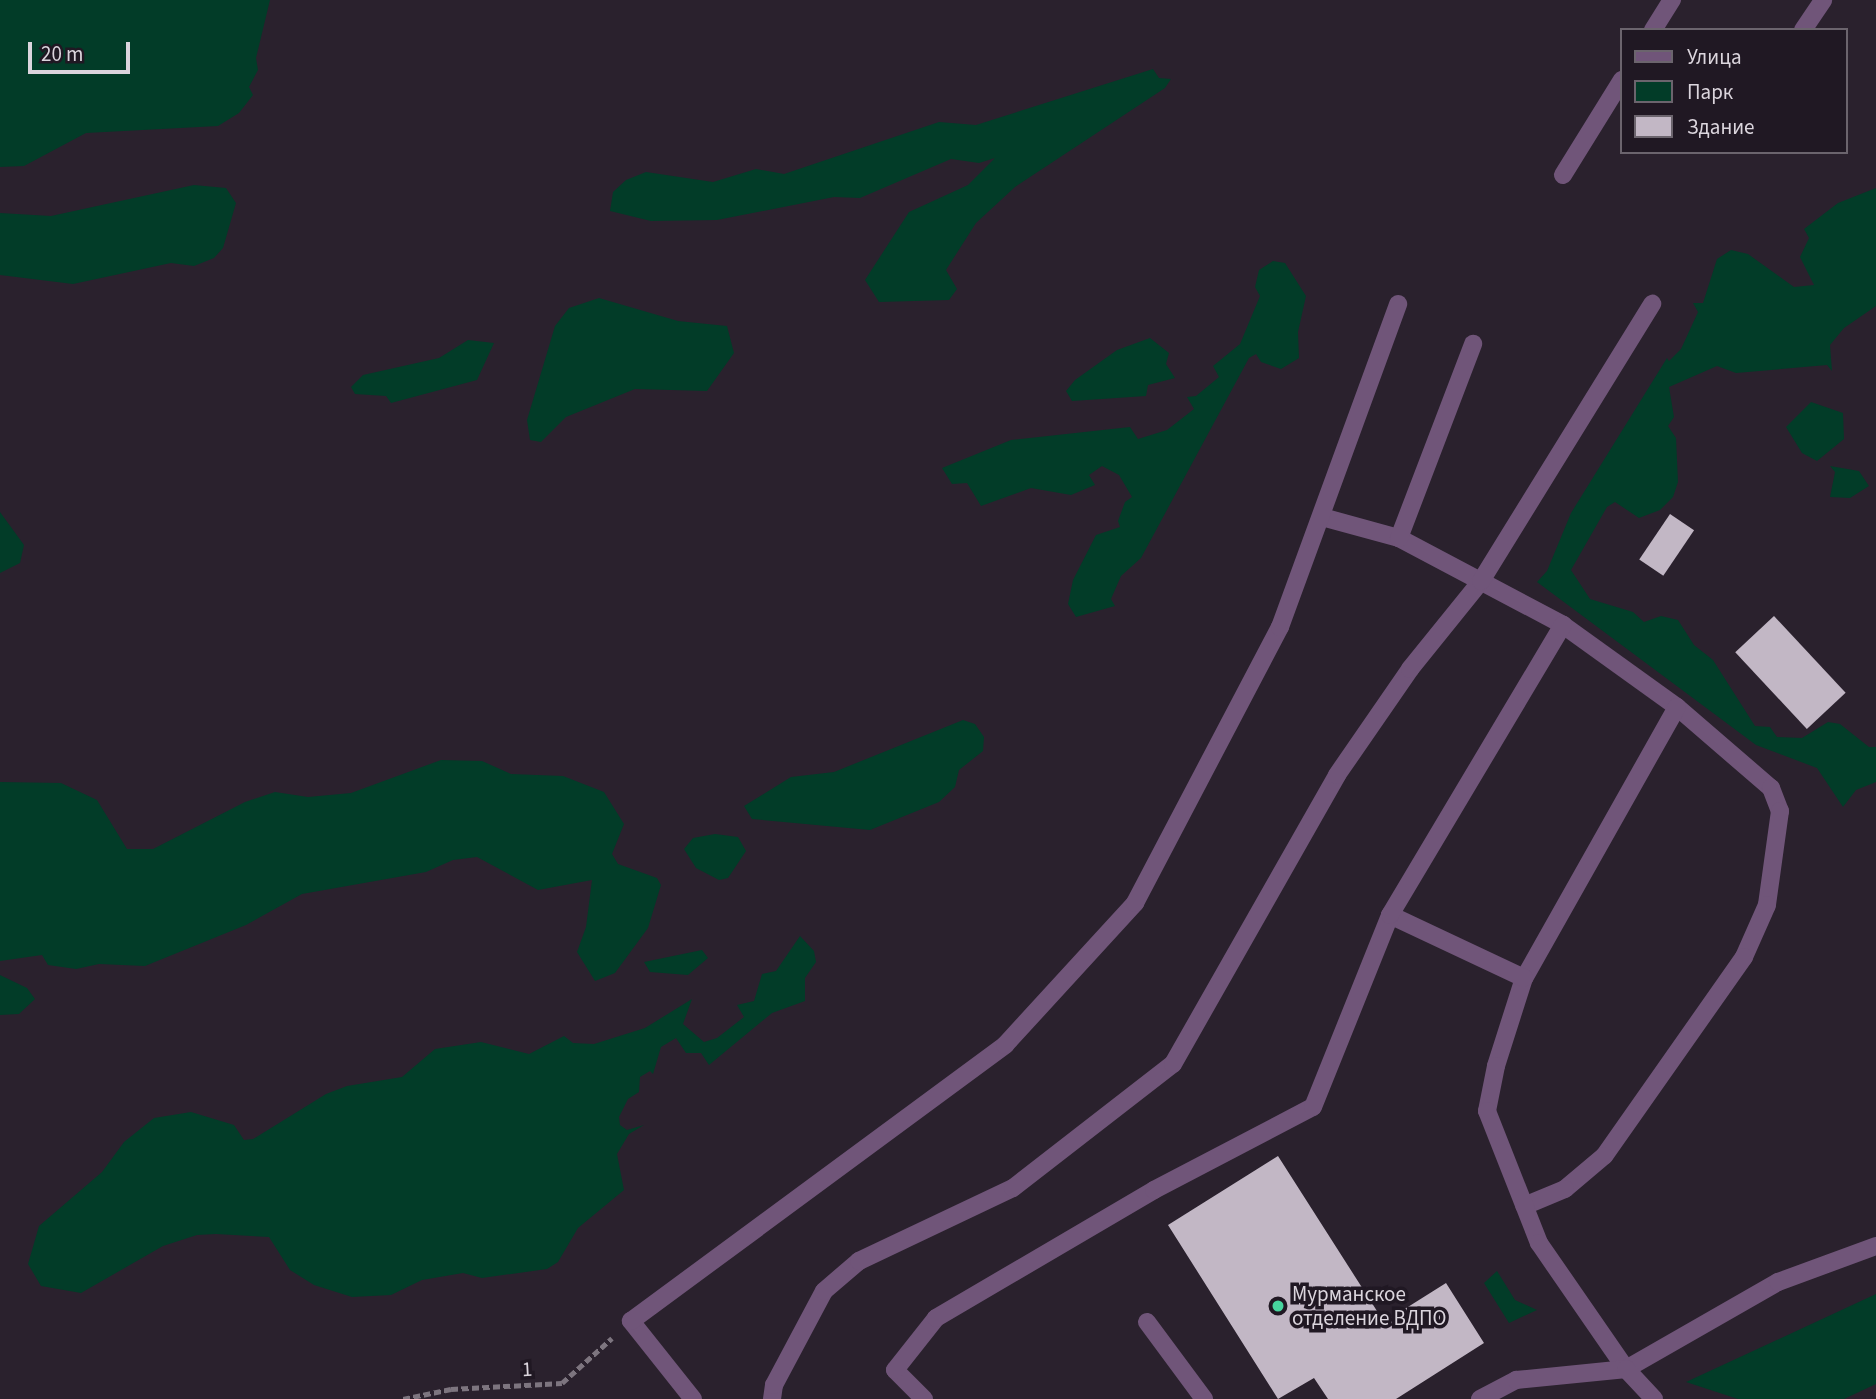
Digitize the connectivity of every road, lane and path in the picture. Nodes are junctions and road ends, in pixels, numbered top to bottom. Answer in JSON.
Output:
{"nodes":[{"id":1,"x":1672,"y":0,"type":"edge"},
{"id":2,"x":1823,"y":0,"type":"edge"},
{"id":3,"x":1654,"y":28,"type":"edge"},
{"id":4,"x":1804,"y":28,"type":"edge"},
{"id":5,"x":1620,"y":82,"type":"edge"},
{"id":6,"x":1563,"y":175,"type":"dead end"},
{"id":7,"x":1652,"y":303,"type":"dead end"},
{"id":8,"x":1398,"y":304,"type":"dead end"},
{"id":9,"x":1473,"y":344,"type":"dead end"},
{"id":10,"x":1322,"y":517,"type":"junction"},
{"id":11,"x":1399,"y":538,"type":"junction"},
{"id":12,"x":1481,"y":581,"type":"junction"},
{"id":13,"x":1563,"y":625,"type":"junction"},
{"id":14,"x":1676,"y":707,"type":"junction"},
{"id":15,"x":1390,"y":915,"type":"junction"},
{"id":16,"x":1524,"y":978,"type":"junction"},
{"id":17,"x":1524,"y":1206,"type":"junction"},
{"id":18,"x":1876,"y":1246,"type":"edge"},
{"id":19,"x":631,"y":1321,"type":"junction"},
{"id":20,"x":1147,"y":1322,"type":"dead end"},
{"id":21,"x":1626,"y":1369,"type":"junction"},
{"id":22,"x":403,"y":1399,"type":"edge"},
{"id":23,"x":693,"y":1399,"type":"edge"},
{"id":24,"x":772,"y":1399,"type":"edge"},
{"id":25,"x":924,"y":1399,"type":"edge"},
{"id":26,"x":1204,"y":1399,"type":"edge"},
{"id":27,"x":1480,"y":1399,"type":"edge"},
{"id":28,"x":1654,"y":1399,"type":"edge"}],
"edges":[{"from":1,"to":3,"type":"street"},
{"from":2,"to":4,"type":"street"},
{"from":5,"to":6,"type":"street"},
{"from":7,"to":12,"type":"street"},
{"from":8,"to":10,"type":"street"},
{"from":9,"to":11,"type":"street"},
{"from":10,"to":11,"type":"street"},
{"from":10,"to":19,"type":"street"},
{"from":11,"to":12,"type":"street"},
{"from":12,"to":13,"type":"street"},
{"from":12,"to":24,"type":"street"},
{"from":13,"to":14,"type":"street"},
{"from":13,"to":15,"type":"street"},
{"from":14,"to":16,"type":"street"},
{"from":14,"to":17,"type":"street"},
{"from":15,"to":16,"type":"street"},
{"from":15,"to":25,"type":"street"},
{"from":16,"to":17,"type":"street"},
{"from":17,"to":21,"type":"street"},
{"from":18,"to":21,"type":"street"},
{"from":19,"to":22,"type":"path","name":"1"},
{"from":19,"to":23,"type":"street"},
{"from":20,"to":26,"type":"street"},
{"from":21,"to":27,"type":"street"},
{"from":21,"to":28,"type":"street"}]}
